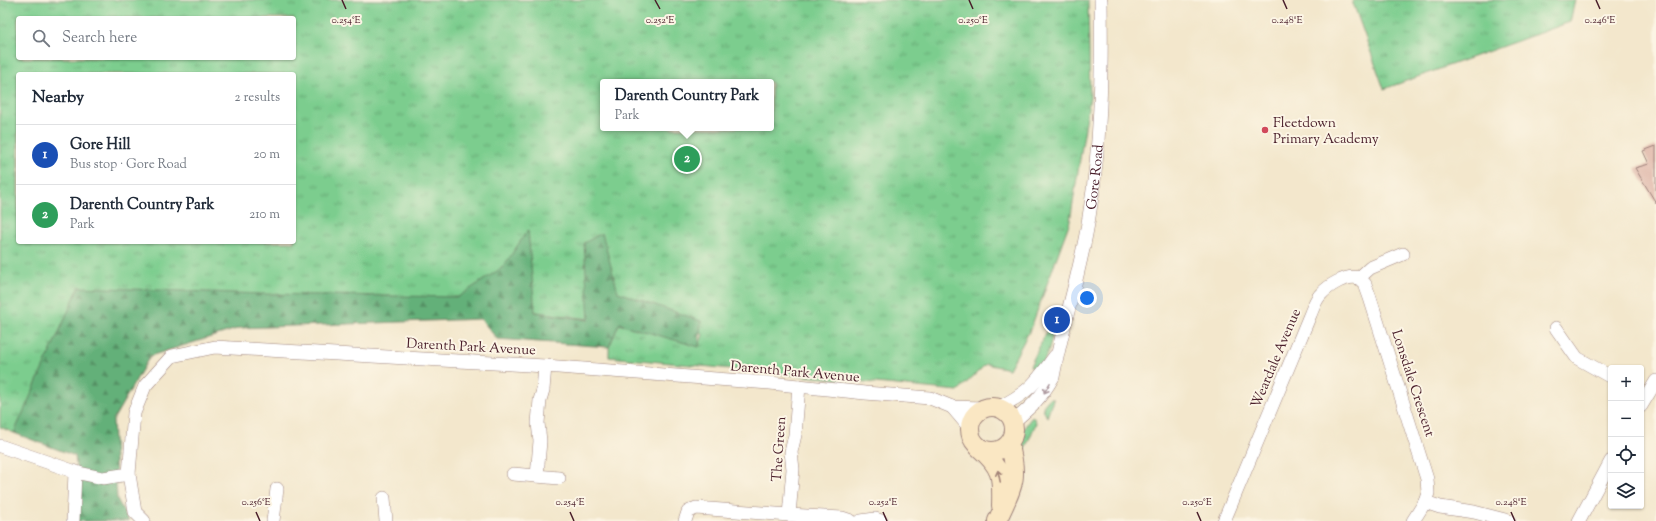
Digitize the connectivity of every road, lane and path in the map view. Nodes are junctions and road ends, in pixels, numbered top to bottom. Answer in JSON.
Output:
{"nodes":[{"id":1,"x":1101,"y":0,"type":"edge"},
{"id":2,"x":1402,"y":254,"type":"dead end"},
{"id":3,"x":1358,"y":278,"type":"junction"},
{"id":4,"x":1556,"y":328,"type":"dead end"},
{"id":5,"x":1058,"y":351,"type":"junction"},
{"id":6,"x":545,"y":366,"type":"junction"},
{"id":7,"x":1608,"y":375,"type":"edge"},
{"id":8,"x":1656,"y":381,"type":"edge"},
{"id":9,"x":799,"y":386,"type":"junction"},
{"id":10,"x":1644,"y":397,"type":"edge"},
{"id":11,"x":952,"y":407,"type":"junction"},
{"id":12,"x":990,"y":408,"type":"junction"},
{"id":13,"x":1013,"y":422,"type":"junction"},
{"id":14,"x":969,"y":428,"type":"junction"},
{"id":15,"x":1009,"y":443,"type":"junction"},
{"id":16,"x":0,"y":446,"type":"edge"},
{"id":17,"x":978,"y":447,"type":"junction"},
{"id":18,"x":1608,"y":468,"type":"edge"},
{"id":19,"x":75,"y":472,"type":"junction"},
{"id":20,"x":129,"y":474,"type":"junction"},
{"id":21,"x":513,"y":474,"type":"dead end"},
{"id":22,"x":537,"y":476,"type":"junction"},
{"id":23,"x":559,"y":478,"type":"dead end"},
{"id":24,"x":277,"y":489,"type":"dead end"},
{"id":25,"x":384,"y":498,"type":"dead end"},
{"id":26,"x":1425,"y":502,"type":"junction"},
{"id":27,"x":789,"y":515,"type":"junction"},
{"id":28,"x":999,"y":517,"type":"edge"},
{"id":29,"x":74,"y":521,"type":"edge"},
{"id":30,"x":144,"y":521,"type":"edge"},
{"id":31,"x":273,"y":521,"type":"edge"},
{"id":32,"x":386,"y":521,"type":"edge"},
{"id":33,"x":685,"y":521,"type":"edge"},
{"id":34,"x":851,"y":521,"type":"edge"},
{"id":35,"x":861,"y":521,"type":"edge"},
{"id":36,"x":881,"y":521,"type":"edge"},
{"id":37,"x":1224,"y":521,"type":"edge"},
{"id":38,"x":1413,"y":521,"type":"edge"},
{"id":39,"x":1509,"y":521,"type":"edge"},
{"id":40,"x":1579,"y":521,"type":"edge"}],
"edges":[{"from":1,"to":5,"type":"street","name":"Gore Road"},
{"from":2,"to":3,"type":"street","name":"Weardale Avenue"},
{"from":3,"to":26,"type":"street","name":"Lonsdale Crescent"},
{"from":3,"to":37,"type":"street","name":"Weardale Avenue"},
{"from":4,"to":7,"type":"street"},
{"from":5,"to":12,"type":"street","name":"Gore Road"},
{"from":5,"to":13,"type":"street","name":"Gore Road","one_way":true},
{"from":6,"to":9,"type":"street","name":"Darenth Park Avenue"},
{"from":6,"to":20,"type":"street","name":"Darenth Park Avenue"},
{"from":6,"to":22,"type":"street"},
{"from":8,"to":10,"type":"street"},
{"from":9,"to":11,"type":"street","name":"Darenth Park Avenue"},
{"from":9,"to":27,"type":"street","name":"The Green"},
{"from":11,"to":12,"type":"street","name":"Darenth Park Avenue"},
{"from":11,"to":14,"type":"street","name":"Darenth Park Avenue"},
{"from":12,"to":13,"type":"street"},
{"from":12,"to":14,"type":"street"},
{"from":13,"to":15,"type":"street"},
{"from":14,"to":17,"type":"street"},
{"from":15,"to":17,"type":"street"},
{"from":15,"to":28,"type":"street"},
{"from":16,"to":19,"type":"street"},
{"from":28,"to":17,"type":"street","one_way":true},
{"from":18,"to":40,"type":"street"},
{"from":19,"to":20,"type":"street"},
{"from":19,"to":29,"type":"street"},
{"from":20,"to":30,"type":"street","name":"Darenth Park Avenue"},
{"from":21,"to":22,"type":"street"},
{"from":22,"to":23,"type":"street"},
{"from":24,"to":31,"type":"street"},
{"from":25,"to":32,"type":"street"},
{"from":26,"to":38,"type":"street","name":"Lonsdale Crescent"},
{"from":26,"to":39,"type":"street"},
{"from":27,"to":33,"type":"street"},
{"from":27,"to":34,"type":"street"},
{"from":35,"to":36,"type":"street"}]}
